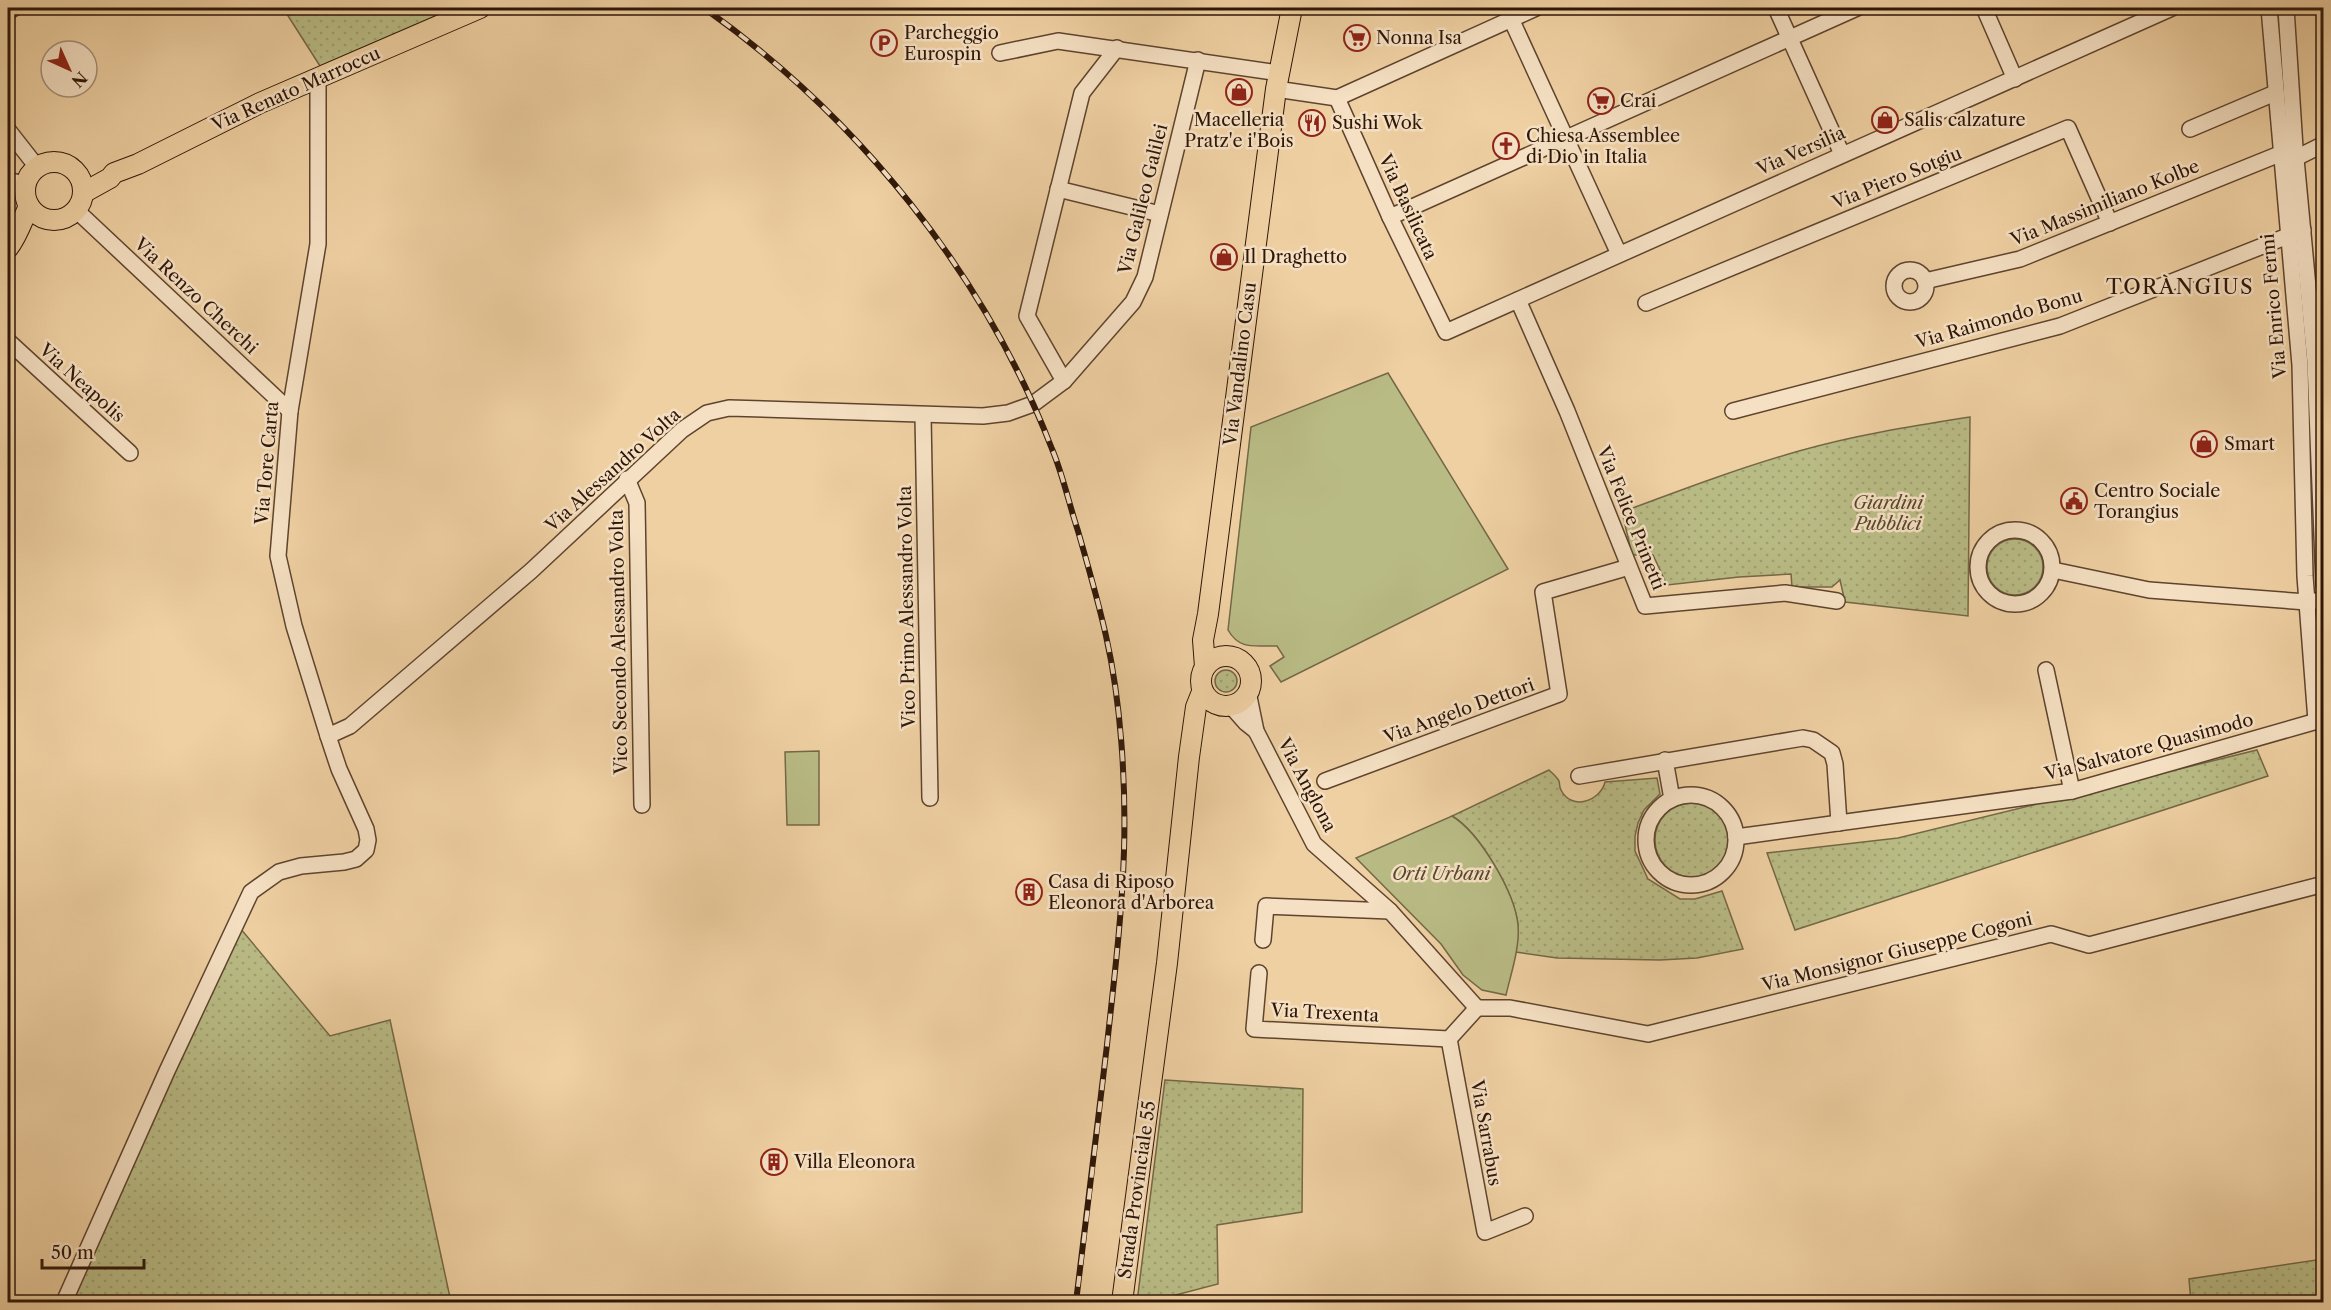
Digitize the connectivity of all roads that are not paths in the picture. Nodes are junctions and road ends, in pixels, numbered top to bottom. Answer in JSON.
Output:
{"nodes":[{"id":1,"x":14,"y":8,"type":"edge"},
{"id":2,"x":480,"y":8,"type":"edge"},
{"id":3,"x":1292,"y":8,"type":"edge"},
{"id":4,"x":1536,"y":8,"type":"edge"},
{"id":5,"x":1776,"y":8,"type":"edge"},
{"id":6,"x":1857,"y":8,"type":"edge"},
{"id":7,"x":1984,"y":8,"type":"edge"},
{"id":8,"x":2172,"y":8,"type":"edge"},
{"id":9,"x":2269,"y":8,"type":"edge"},
{"id":10,"x":2286,"y":8,"type":"edge"},
{"id":11,"x":8,"y":12,"type":"edge"},
{"id":12,"x":1508,"y":13,"type":"edge"},
{"id":13,"x":1789,"y":37,"type":"junction"},
{"id":14,"x":1117,"y":48,"type":"junction"},
{"id":15,"x":1000,"y":53,"type":"dead end"},
{"id":16,"x":1198,"y":60,"type":"junction"},
{"id":17,"x":318,"y":78,"type":"junction"},
{"id":18,"x":2015,"y":79,"type":"junction"},
{"id":19,"x":1277,"y":81,"type":"junction"},
{"id":20,"x":2276,"y":93,"type":"junction"},
{"id":21,"x":1337,"y":98,"type":"junction"},
{"id":22,"x":2190,"y":129,"type":"dead end"},
{"id":23,"x":8,"y":130,"type":"edge"},
{"id":24,"x":1566,"y":139,"type":"junction"},
{"id":25,"x":2324,"y":144,"type":"edge"},
{"id":26,"x":2296,"y":153,"type":"junction"},
{"id":27,"x":1842,"y":154,"type":"junction"},
{"id":28,"x":2280,"y":154,"type":"junction"},
{"id":29,"x":37,"y":167,"type":"junction"},
{"id":30,"x":16,"y":183,"type":"edge"},
{"id":31,"x":1058,"y":189,"type":"junction"},
{"id":32,"x":79,"y":192,"type":"junction"},
{"id":33,"x":37,"y":212,"type":"junction"},
{"id":34,"x":1160,"y":214,"type":"junction"},
{"id":35,"x":1390,"y":217,"type":"junction"},
{"id":36,"x":2110,"y":223,"type":"junction"},
{"id":37,"x":2303,"y":230,"type":"junction"},
{"id":38,"x":2288,"y":236,"type":"junction"},
{"id":39,"x":13,"y":241,"type":"edge"},
{"id":40,"x":1619,"y":254,"type":"junction"},
{"id":41,"x":1925,"y":281,"type":"dead end"},
{"id":42,"x":1518,"y":300,"type":"junction"},
{"id":43,"x":1646,"y":303,"type":"dead end"},
{"id":44,"x":1446,"y":332,"type":"joint"},
{"id":45,"x":2311,"y":333,"type":"edge"},
{"id":46,"x":8,"y":342,"type":"edge"},
{"id":47,"x":1059,"y":385,"type":"junction"},
{"id":48,"x":291,"y":411,"type":"junction"},
{"id":49,"x":1733,"y":411,"type":"dead end"},
{"id":50,"x":923,"y":416,"type":"junction"},
{"id":51,"x":130,"y":453,"type":"dead end"},
{"id":52,"x":627,"y":479,"type":"junction"},
{"id":53,"x":1629,"y":567,"type":"junction"},
{"id":54,"x":2053,"y":570,"type":"junction"},
{"id":55,"x":2324,"y":585,"type":"edge"},
{"id":56,"x":2324,"y":600,"type":"edge"},
{"id":57,"x":1838,"y":601,"type":"dead end"},
{"id":58,"x":2307,"y":602,"type":"junction"},
{"id":59,"x":1208,"y":614,"type":"junction"},
{"id":60,"x":1231,"y":656,"type":"junction"},
{"id":61,"x":1204,"y":666,"type":"junction"},
{"id":62,"x":2046,"y":670,"type":"dead end"},
{"id":63,"x":1248,"y":692,"type":"junction"},
{"id":64,"x":1217,"y":701,"type":"junction"},
{"id":65,"x":2320,"y":720,"type":"edge"},
{"id":66,"x":1256,"y":731,"type":"junction"},
{"id":67,"x":328,"y":736,"type":"junction"},
{"id":68,"x":1665,"y":760,"type":"junction"},
{"id":69,"x":1579,"y":776,"type":"dead end"},
{"id":70,"x":1325,"y":781,"type":"dead end"},
{"id":71,"x":2072,"y":792,"type":"junction"},
{"id":72,"x":930,"y":798,"type":"dead end"},
{"id":73,"x":1672,"y":800,"type":"junction"},
{"id":74,"x":642,"y":806,"type":"dead end"},
{"id":75,"x":1839,"y":823,"type":"junction"},
{"id":76,"x":1736,"y":837,"type":"junction"},
{"id":77,"x":2324,"y":884,"type":"edge"},
{"id":78,"x":1390,"y":911,"type":"junction"},
{"id":79,"x":1263,"y":940,"type":"dead end"},
{"id":80,"x":1259,"y":973,"type":"dead end"},
{"id":81,"x":1477,"y":1008,"type":"junction"},
{"id":82,"x":1449,"y":1039,"type":"junction"},
{"id":83,"x":1525,"y":1216,"type":"dead end"},
{"id":84,"x":64,"y":1302,"type":"edge"},
{"id":85,"x":1122,"y":1302,"type":"edge"}],
"edges":[{"from":1,"to":11,"type":"street"},
{"from":2,"to":17,"type":"main road","name":"Via Renato Marroccu"},
{"from":3,"to":19,"type":"main road","name":"Via Vandalino Casu"},
{"from":4,"to":12,"type":"street"},
{"from":5,"to":13,"type":"street"},
{"from":6,"to":13,"type":"street"},
{"from":7,"to":18,"type":"street"},
{"from":8,"to":18,"type":"street","name":"Via Versilia"},
{"from":9,"to":20,"type":"street","name":"Via Enrico Fermi"},
{"from":10,"to":26,"type":"street","name":"Via Enrico Fermi"},
{"from":12,"to":21,"type":"street"},
{"from":12,"to":24,"type":"street"},
{"from":13,"to":24,"type":"street"},
{"from":13,"to":27,"type":"street"},
{"from":14,"to":15,"type":"street"},
{"from":14,"to":16,"type":"street"},
{"from":14,"to":31,"type":"street"},
{"from":16,"to":19,"type":"street"},
{"from":16,"to":34,"type":"street","name":"Via Galileo Galilei"},
{"from":17,"to":32,"type":"main road","name":"Via Renato Marroccu"},
{"from":17,"to":48,"type":"street","name":"Via Tore Carta"},
{"from":18,"to":27,"type":"street","name":"Via Versilia"},
{"from":19,"to":21,"type":"street"},
{"from":19,"to":59,"type":"main road","name":"Via Vandalino Casu"},
{"from":20,"to":22,"type":"street"},
{"from":20,"to":28,"type":"street","name":"Via Enrico Fermi"},
{"from":21,"to":35,"type":"street","name":"Via Basilicata"},
{"from":23,"to":29,"type":"street"},
{"from":24,"to":35,"type":"street"},
{"from":24,"to":40,"type":"street"},
{"from":25,"to":26,"type":"street","name":"Via Massimiliano Kolbe"},
{"from":26,"to":28,"type":"street","name":"Via Massimiliano Kolbe"},
{"from":26,"to":37,"type":"street","name":"Via Enrico Fermi"},
{"from":27,"to":40,"type":"street","name":"Via Versilia"},
{"from":28,"to":36,"type":"street","name":"Via Massimiliano Kolbe"},
{"from":28,"to":38,"type":"street","name":"Via Enrico Fermi"},
{"from":29,"to":30,"type":"main road"},
{"from":29,"to":32,"type":"main road"},
{"from":30,"to":33,"type":"main road"},
{"from":31,"to":34,"type":"street"},
{"from":31,"to":47,"type":"street"},
{"from":32,"to":33,"type":"main road"},
{"from":32,"to":48,"type":"street","name":"Via Renzo Cherchi"},
{"from":33,"to":39,"type":"main road"},
{"from":34,"to":47,"type":"street","name":"Via Galileo Galilei"},
{"from":35,"to":44,"type":"street","name":"Via Basilicata"},
{"from":36,"to":41,"type":"street","name":"Via Massimiliano Kolbe"},
{"from":36,"to":43,"type":"street","name":"Via Piero Sotgiu"},
{"from":37,"to":38,"type":"street","name":"Via Raimondo Bonu"},
{"from":37,"to":45,"type":"street","name":"Via Enrico Fermi"},
{"from":38,"to":45,"type":"street","name":"Via Enrico Fermi"},
{"from":38,"to":49,"type":"street","name":"Via Raimondo Bonu"},
{"from":40,"to":42,"type":"street","name":"Via Versilia"},
{"from":42,"to":44,"type":"street","name":"Via Versilia"},
{"from":42,"to":53,"type":"street","name":"Via Felice Prinetti"},
{"from":45,"to":55,"type":"street","name":"Via Enrico Fermi"},
{"from":45,"to":58,"type":"street","name":"Via Enrico Fermi"},
{"from":46,"to":51,"type":"street","name":"Via Neapolis"},
{"from":47,"to":50,"type":"street","name":"Via Alessandro Volta"},
{"from":48,"to":67,"type":"street","name":"Via Tore Carta"},
{"from":50,"to":52,"type":"street","name":"Via Alessandro Volta"},
{"from":50,"to":72,"type":"street","name":"Vico Primo Alessandro Volta"},
{"from":52,"to":67,"type":"street","name":"Via Alessandro Volta"},
{"from":52,"to":74,"type":"street","name":"Vico Secondo Alessandro Volta"},
{"from":53,"to":57,"type":"street","name":"Via Felice Prinetti"},
{"from":53,"to":70,"type":"street","name":"Via Angelo Dettori"},
{"from":54,"to":54,"type":"street"},
{"from":54,"to":58,"type":"street"},
{"from":56,"to":58,"type":"street"},
{"from":58,"to":65,"type":"street","name":"Via Enrico Fermi"},
{"from":59,"to":60,"type":"main road","name":"Via Vandalino Casu"},
{"from":59,"to":61,"type":"main road","name":"Via Vandalino Casu"},
{"from":60,"to":61,"type":"main road"},
{"from":60,"to":63,"type":"main road"},
{"from":61,"to":64,"type":"main road"},
{"from":62,"to":71,"type":"street"},
{"from":63,"to":64,"type":"main road"},
{"from":63,"to":66,"type":"street","name":"Via Anglona"},
{"from":64,"to":66,"type":"street","name":"Via Anglona"},
{"from":64,"to":85,"type":"main road","name":"Strada Provinciale 55"},
{"from":65,"to":71,"type":"street","name":"Via Salvatore Quasimodo"},
{"from":66,"to":78,"type":"street","name":"Via Anglona"},
{"from":67,"to":84,"type":"street","name":"Via Tore Carta"},
{"from":68,"to":69,"type":"street"},
{"from":68,"to":73,"type":"street"},
{"from":68,"to":75,"type":"street"},
{"from":71,"to":75,"type":"street","name":"Via Salvatore Quasimodo"},
{"from":73,"to":76,"type":"street"},
{"from":73,"to":76,"type":"street"},
{"from":75,"to":76,"type":"street","name":"Via Salvatore Quasimodo"},
{"from":77,"to":81,"type":"street","name":"Via Monsignor Giuseppe Cogoni"},
{"from":78,"to":79,"type":"street"},
{"from":78,"to":81,"type":"street","name":"Via Anglona"},
{"from":80,"to":82,"type":"street","name":"Via Trexenta"},
{"from":81,"to":82,"type":"street"},
{"from":82,"to":83,"type":"street","name":"Via Sarrabus"}]}
